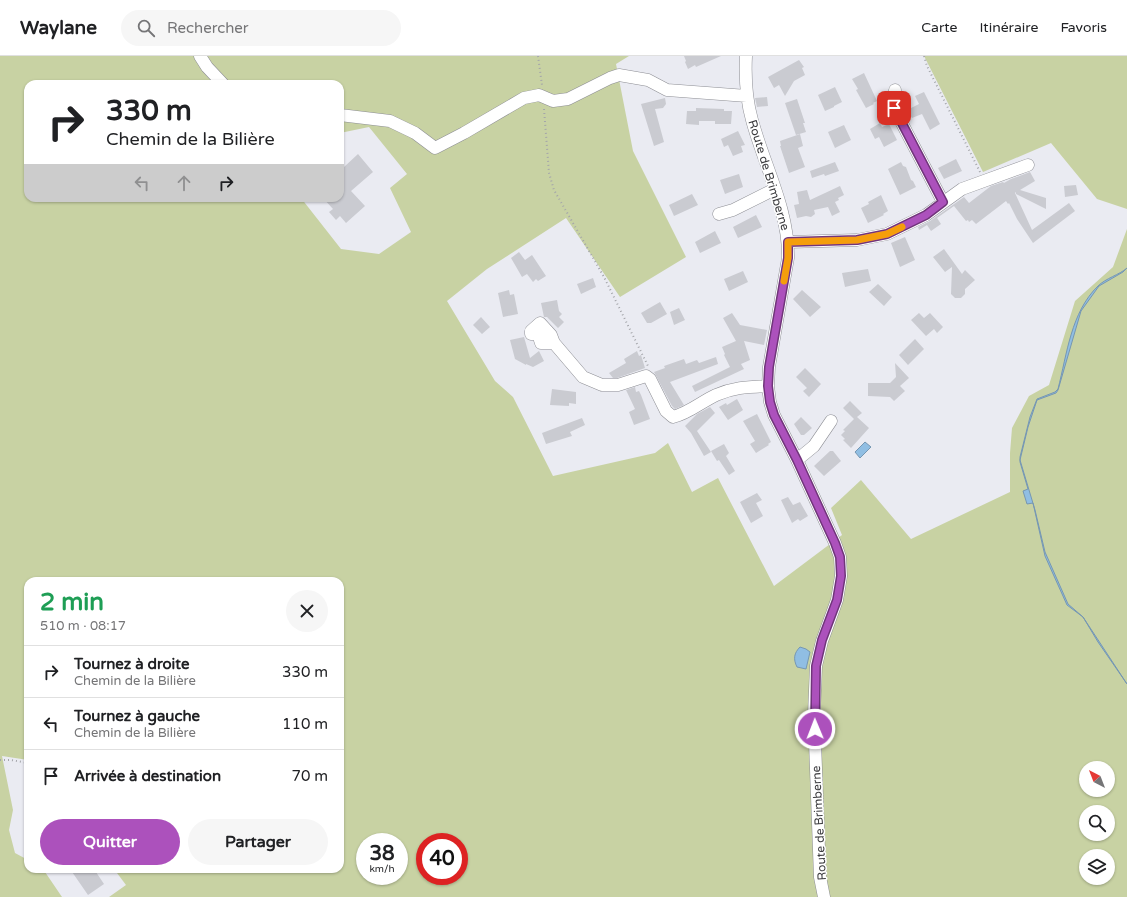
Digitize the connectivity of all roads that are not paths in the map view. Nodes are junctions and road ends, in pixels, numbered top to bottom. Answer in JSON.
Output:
{"nodes":[{"id":1,"x":200,"y":56,"type":"edge"},
{"id":2,"x":746,"y":56,"type":"edge"},
{"id":3,"x":219,"y":80,"type":"edge"},
{"id":4,"x":895,"y":90,"type":"dead end"},
{"id":5,"x":747,"y":96,"type":"junction"},
{"id":6,"x":344,"y":115,"type":"edge"},
{"id":7,"x":1028,"y":165,"type":"dead end"},
{"id":8,"x":775,"y":190,"type":"junction"},
{"id":9,"x":943,"y":202,"type":"junction"},
{"id":10,"x":719,"y":214,"type":"dead end"},
{"id":11,"x":788,"y":242,"type":"junction"},
{"id":12,"x":554,"y":342,"type":"dead end"},
{"id":13,"x":768,"y":386,"type":"junction"},
{"id":14,"x":831,"y":421,"type":"dead end"},
{"id":15,"x":797,"y":460,"type":"junction"},
{"id":16,"x":824,"y":897,"type":"edge"}],
"edges":[{"from":1,"to":3,"type":"street"},
{"from":2,"to":5,"type":"street","name":"Route de Brimberne"},
{"from":4,"to":9,"type":"street"},
{"from":5,"to":6,"type":"street"},
{"from":5,"to":8,"type":"street","name":"Route de Brimberne"},
{"from":7,"to":9,"type":"street"},
{"from":8,"to":10,"type":"street"},
{"from":8,"to":11,"type":"street","name":"Route de Brimberne"},
{"from":9,"to":11,"type":"street"},
{"from":11,"to":13,"type":"street","name":"Route de Brimberne"},
{"from":12,"to":13,"type":"street"},
{"from":13,"to":15,"type":"street","name":"Route de Brimberne"},
{"from":14,"to":15,"type":"street"},
{"from":15,"to":16,"type":"street","name":"Route de Brimberne"}]}
